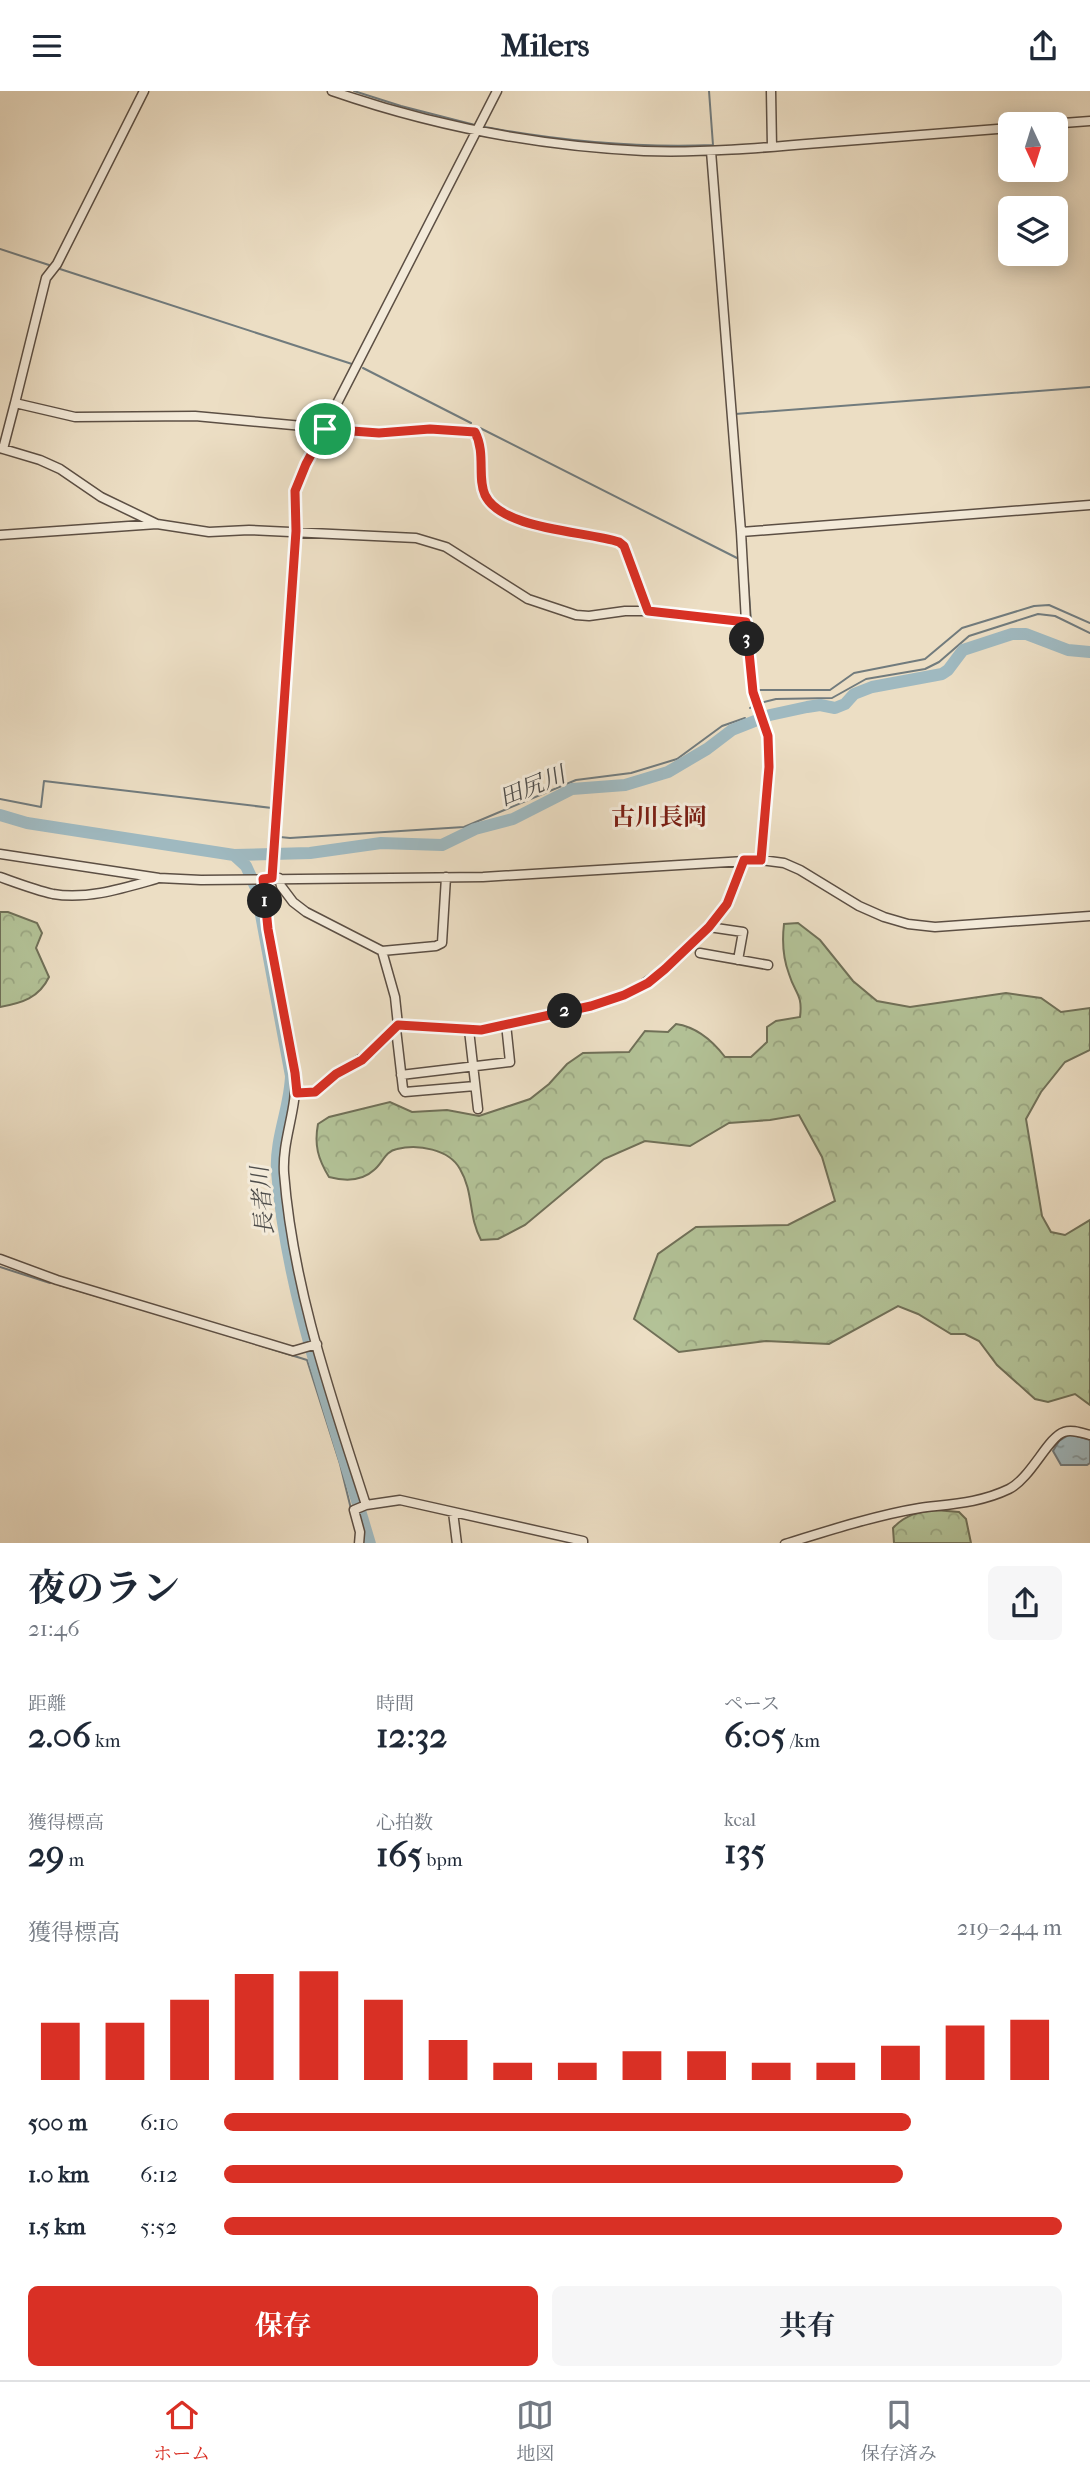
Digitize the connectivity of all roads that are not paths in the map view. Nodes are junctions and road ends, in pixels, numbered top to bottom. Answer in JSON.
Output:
{"nodes":[{"id":1,"x":144,"y":91,"type":"edge"},
{"id":2,"x":332,"y":91,"type":"edge"},
{"id":3,"x":497,"y":91,"type":"edge"},
{"id":4,"x":771,"y":91,"type":"edge"},
{"id":5,"x":1090,"y":121,"type":"edge"},
{"id":6,"x":1068,"y":123,"type":"edge"},
{"id":7,"x":998,"y":129,"type":"edge"},
{"id":8,"x":476,"y":131,"type":"junction"},
{"id":9,"x":772,"y":147,"type":"junction"},
{"id":10,"x":711,"y":151,"type":"junction"},
{"id":11,"x":15,"y":403,"type":"junction"},
{"id":12,"x":325,"y":429,"type":"junction"},
{"id":13,"x":2,"y":448,"type":"edge"},
{"id":14,"x":1090,"y":505,"type":"edge"},
{"id":15,"x":157,"y":524,"type":"junction"},
{"id":16,"x":296,"y":531,"type":"junction"},
{"id":17,"x":741,"y":532,"type":"junction"},
{"id":18,"x":0,"y":535,"type":"edge"},
{"id":19,"x":648,"y":611,"type":"junction"},
{"id":20,"x":746,"y":622,"type":"junction"},
{"id":21,"x":0,"y":854,"type":"edge"},
{"id":22,"x":744,"y":860,"type":"junction"},
{"id":23,"x":761,"y":860,"type":"junction"},
{"id":24,"x":0,"y":877,"type":"edge"},
{"id":25,"x":446,"y":877,"type":"junction"},
{"id":26,"x":159,"y":878,"type":"junction"},
{"id":27,"x":268,"y":879,"type":"junction"},
{"id":28,"x":1090,"y":916,"type":"edge"},
{"id":29,"x":709,"y":927,"type":"junction"},
{"id":30,"x":382,"y":951,"type":"junction"},
{"id":31,"x":701,"y":953,"type":"dead end"},
{"id":32,"x":738,"y":960,"type":"junction"},
{"id":33,"x":768,"y":965,"type":"dead end"},
{"id":34,"x":506,"y":1024,"type":"junction"},
{"id":35,"x":397,"y":1027,"type":"junction"},
{"id":36,"x":469,"y":1030,"type":"junction"},
{"id":37,"x":473,"y":1066,"type":"junction"},
{"id":38,"x":401,"y":1075,"type":"junction"},
{"id":39,"x":475,"y":1086,"type":"junction"},
{"id":40,"x":297,"y":1093,"type":"junction"},
{"id":41,"x":478,"y":1109,"type":"dead end"},
{"id":42,"x":0,"y":1259,"type":"edge"},
{"id":43,"x":313,"y":1345,"type":"junction"},
{"id":44,"x":1090,"y":1435,"type":"edge"},
{"id":45,"x":362,"y":1506,"type":"junction"},
{"id":46,"x":453,"y":1512,"type":"junction"},
{"id":47,"x":359,"y":1543,"type":"edge"},
{"id":48,"x":457,"y":1543,"type":"edge"},
{"id":49,"x":583,"y":1543,"type":"edge"},
{"id":50,"x":785,"y":1543,"type":"edge"}],
"edges":[{"from":1,"to":11,"type":"street"},
{"from":2,"to":8,"type":"street"},
{"from":3,"to":8,"type":"street"},
{"from":4,"to":9,"type":"street"},
{"from":5,"to":6,"type":"street"},
{"from":7,"to":9,"type":"street"},
{"from":8,"to":10,"type":"street"},
{"from":8,"to":12,"type":"street"},
{"from":9,"to":10,"type":"street"},
{"from":10,"to":17,"type":"street"},
{"from":11,"to":12,"type":"street"},
{"from":11,"to":13,"type":"street"},
{"from":12,"to":16,"type":"street"},
{"from":12,"to":19,"type":"street"},
{"from":13,"to":15,"type":"street"},
{"from":14,"to":17,"type":"street"},
{"from":15,"to":16,"type":"street"},
{"from":15,"to":18,"type":"street"},
{"from":16,"to":19,"type":"street"},
{"from":16,"to":27,"type":"street"},
{"from":17,"to":20,"type":"street"},
{"from":19,"to":20,"type":"street"},
{"from":20,"to":23,"type":"street"},
{"from":21,"to":26,"type":"street"},
{"from":22,"to":23,"type":"street"},
{"from":22,"to":25,"type":"street"},
{"from":22,"to":29,"type":"street"},
{"from":23,"to":28,"type":"street"},
{"from":24,"to":26,"type":"street"},
{"from":25,"to":27,"type":"street"},
{"from":25,"to":30,"type":"street"},
{"from":26,"to":27,"type":"street"},
{"from":27,"to":30,"type":"street"},
{"from":27,"to":40,"type":"street"},
{"from":29,"to":32,"type":"street"},
{"from":29,"to":34,"type":"street"},
{"from":30,"to":35,"type":"street"},
{"from":31,"to":32,"type":"street"},
{"from":32,"to":33,"type":"street"},
{"from":34,"to":36,"type":"street"},
{"from":34,"to":37,"type":"street"},
{"from":35,"to":36,"type":"street"},
{"from":35,"to":38,"type":"street"},
{"from":35,"to":40,"type":"street"},
{"from":36,"to":37,"type":"street"},
{"from":37,"to":38,"type":"street"},
{"from":37,"to":39,"type":"street"},
{"from":38,"to":39,"type":"street"},
{"from":39,"to":41,"type":"street"},
{"from":40,"to":43,"type":"street"},
{"from":42,"to":43,"type":"street"},
{"from":43,"to":45,"type":"street"},
{"from":44,"to":50,"type":"street"},
{"from":45,"to":46,"type":"street"},
{"from":45,"to":47,"type":"street"},
{"from":46,"to":48,"type":"street"},
{"from":46,"to":49,"type":"street"}]}
